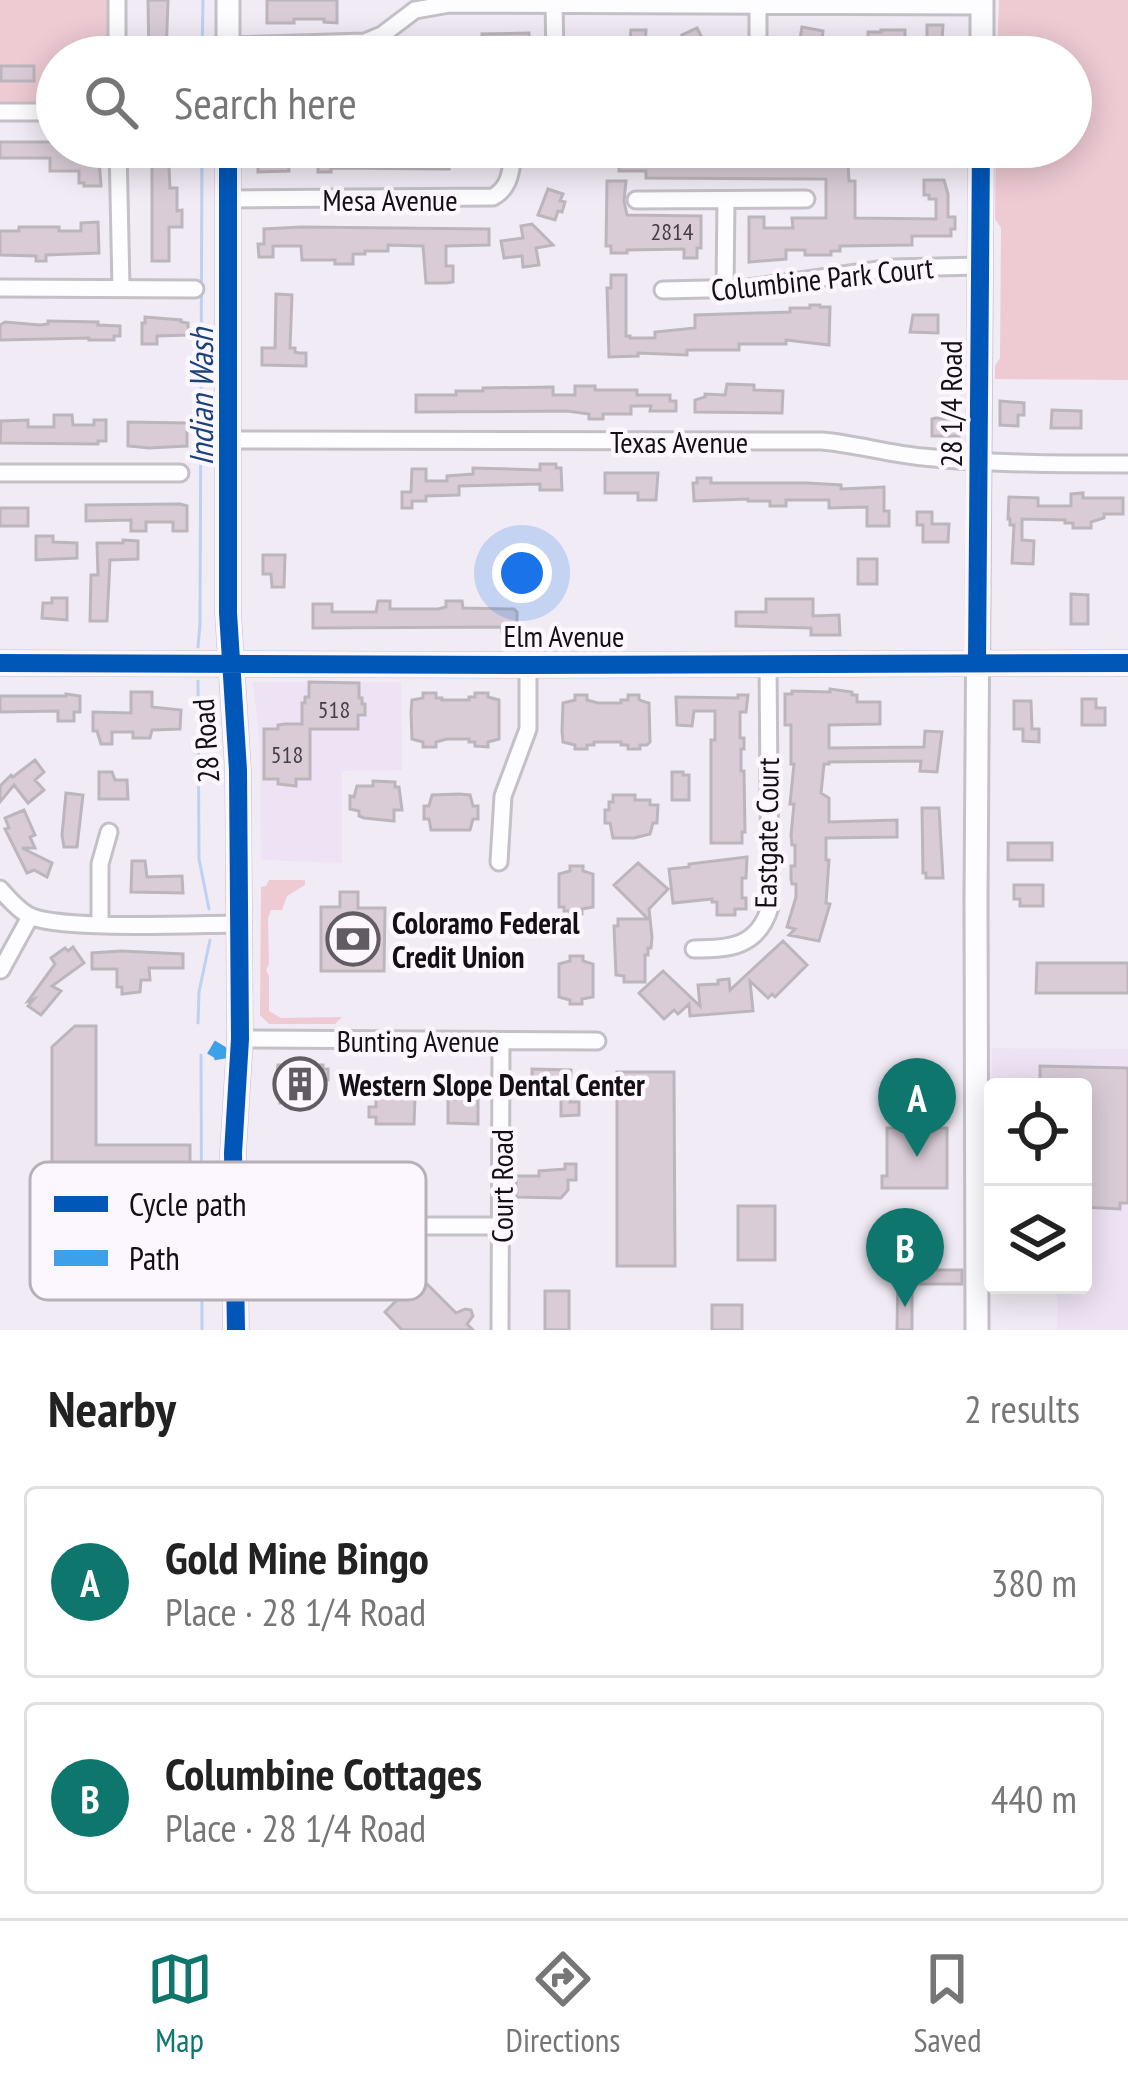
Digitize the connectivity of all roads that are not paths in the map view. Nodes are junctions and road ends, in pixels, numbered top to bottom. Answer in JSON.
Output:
{"nodes":[{"id":1,"x":116,"y":0,"type":"edge"},
{"id":2,"x":228,"y":0,"type":"edge"},
{"id":3,"x":982,"y":3,"type":"edge"},
{"id":4,"x":554,"y":4,"type":"junction"},
{"id":5,"x":758,"y":5,"type":"junction"},
{"id":6,"x":117,"y":36,"type":"edge"},
{"id":7,"x":228,"y":36,"type":"edge"},
{"id":8,"x":380,"y":36,"type":"edge"},
{"id":9,"x":555,"y":36,"type":"edge"},
{"id":10,"x":758,"y":36,"type":"edge"},
{"id":11,"x":982,"y":36,"type":"edge"},
{"id":12,"x":0,"y":112,"type":"edge"},
{"id":13,"x":36,"y":112,"type":"edge"},
{"id":14,"x":118,"y":168,"type":"edge"},
{"id":15,"x":228,"y":168,"type":"edge"},
{"id":16,"x":511,"y":168,"type":"edge"},
{"id":17,"x":981,"y":168,"type":"edge"},
{"id":18,"x":228,"y":199,"type":"junction"},
{"id":19,"x":806,"y":199,"type":"dead end"},
{"id":20,"x":636,"y":200,"type":"dead end"},
{"id":21,"x":726,"y":200,"type":"junction"},
{"id":22,"x":980,"y":266,"type":"junction"},
{"id":23,"x":121,"y":287,"type":"junction"},
{"id":24,"x":0,"y":288,"type":"edge"},
{"id":25,"x":195,"y":289,"type":"dead end"},
{"id":26,"x":663,"y":290,"type":"dead end"},
{"id":27,"x":725,"y":290,"type":"junction"},
{"id":28,"x":229,"y":440,"type":"junction"},
{"id":29,"x":980,"y":461,"type":"junction"},
{"id":30,"x":1128,"y":464,"type":"edge"},
{"id":31,"x":0,"y":473,"type":"edge"},
{"id":32,"x":180,"y":473,"type":"dead end"},
{"id":33,"x":977,"y":662,"type":"junction"},
{"id":34,"x":0,"y":663,"type":"edge"},
{"id":35,"x":767,"y":663,"type":"junction"},
{"id":36,"x":1128,"y":663,"type":"edge"},
{"id":37,"x":230,"y":664,"type":"junction"},
{"id":38,"x":528,"y":665,"type":"junction"},
{"id":39,"x":109,"y":832,"type":"dead end"},
{"id":40,"x":499,"y":862,"type":"dead end"},
{"id":41,"x":0,"y":889,"type":"edge"},
{"id":42,"x":30,"y":917,"type":"junction"},
{"id":43,"x":100,"y":923,"type":"junction"},
{"id":44,"x":239,"y":923,"type":"junction"},
{"id":45,"x":694,"y":949,"type":"dead end"},
{"id":46,"x":1,"y":970,"type":"edge"},
{"id":47,"x":240,"y":1039,"type":"junction"},
{"id":48,"x":501,"y":1041,"type":"junction"},
{"id":49,"x":597,"y":1041,"type":"dead end"},
{"id":50,"x":234,"y":1162,"type":"edge"},
{"id":51,"x":426,"y":1226,"type":"edge"},
{"id":52,"x":500,"y":1226,"type":"junction"},
{"id":53,"x":235,"y":1300,"type":"edge"},
{"id":54,"x":236,"y":1330,"type":"edge"},
{"id":55,"x":500,"y":1330,"type":"edge"},
{"id":56,"x":977,"y":1330,"type":"edge"}],
"edges":[{"from":1,"to":6,"type":"street"},
{"from":2,"to":7,"type":"street"},
{"from":3,"to":5,"type":"street"},
{"from":3,"to":11,"type":"street"},
{"from":4,"to":5,"type":"street"},
{"from":4,"to":8,"type":"street"},
{"from":4,"to":9,"type":"street"},
{"from":5,"to":10,"type":"street"},
{"from":12,"to":13,"type":"street"},
{"from":14,"to":23,"type":"street"},
{"from":15,"to":18,"type":"street","name":"28 Road"},
{"from":16,"to":18,"type":"street","name":"Mesa Avenue"},
{"from":17,"to":22,"type":"street","name":"28 1/4 Road"},
{"from":18,"to":28,"type":"street","name":"28 Road"},
{"from":19,"to":21,"type":"street"},
{"from":20,"to":21,"type":"street"},
{"from":21,"to":27,"type":"street"},
{"from":22,"to":27,"type":"street","name":"Columbine Park Court"},
{"from":22,"to":29,"type":"street","name":"28 1/4 Road"},
{"from":23,"to":24,"type":"street"},
{"from":23,"to":25,"type":"street"},
{"from":26,"to":27,"type":"street","name":"Columbine Park Court"},
{"from":28,"to":29,"type":"street","name":"Texas Avenue"},
{"from":28,"to":37,"type":"street","name":"28 Road"},
{"from":29,"to":30,"type":"street","name":"Texas Avenue"},
{"from":29,"to":33,"type":"street","name":"28 1/4 Road"},
{"from":31,"to":32,"type":"street"},
{"from":33,"to":35,"type":"street","name":"Elm Avenue"},
{"from":33,"to":36,"type":"street","name":"Elm Avenue"},
{"from":33,"to":56,"type":"street","name":"28 1/4 Road"},
{"from":34,"to":37,"type":"street","name":"Elm Avenue"},
{"from":35,"to":38,"type":"street","name":"Elm Avenue"},
{"from":35,"to":45,"type":"street","name":"Eastgate Court"},
{"from":37,"to":38,"type":"street","name":"Elm Avenue"},
{"from":37,"to":44,"type":"street","name":"28 Road"},
{"from":38,"to":40,"type":"street"},
{"from":39,"to":43,"type":"street"},
{"from":41,"to":42,"type":"street"},
{"from":42,"to":43,"type":"street"},
{"from":42,"to":46,"type":"street"},
{"from":43,"to":44,"type":"street"},
{"from":44,"to":47,"type":"street","name":"28 Road"},
{"from":47,"to":48,"type":"street","name":"Bunting Avenue"},
{"from":47,"to":50,"type":"street","name":"28 Road"},
{"from":48,"to":49,"type":"street","name":"Bunting Avenue"},
{"from":48,"to":52,"type":"street","name":"Court Road"},
{"from":51,"to":52,"type":"street"},
{"from":52,"to":55,"type":"street","name":"Court Road"},
{"from":53,"to":54,"type":"street","name":"28 Road"}]}
